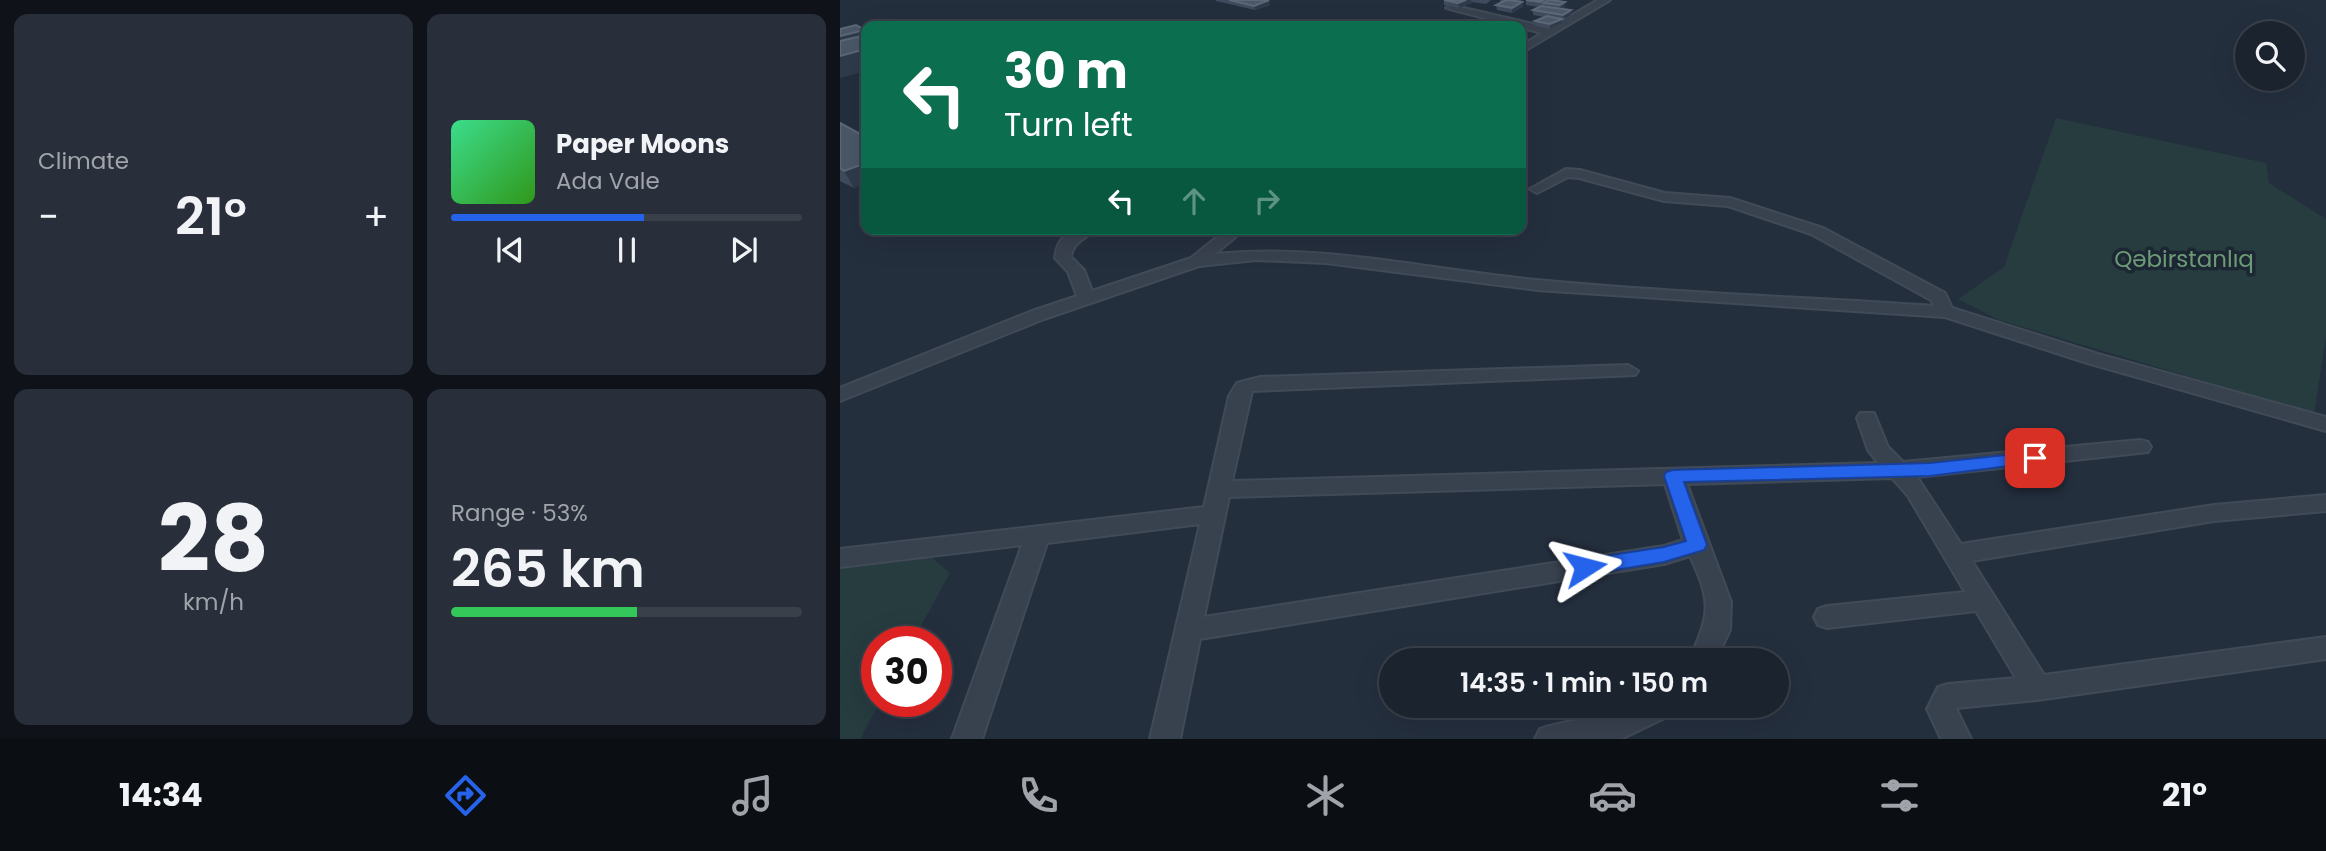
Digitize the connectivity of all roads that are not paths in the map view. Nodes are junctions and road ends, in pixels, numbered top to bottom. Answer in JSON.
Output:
{"nodes":[{"id":1,"x":1605,"y":0,"type":"edge"},
{"id":2,"x":1451,"y":8,"type":"edge"},
{"id":3,"x":1506,"y":21,"type":"edge"},
{"id":4,"x":1526,"y":26,"type":"edge"},
{"id":5,"x":1552,"y":32,"type":"junction"},
{"id":6,"x":1526,"y":47,"type":"edge"},
{"id":7,"x":1536,"y":190,"type":"dead end"},
{"id":8,"x":1077,"y":235,"type":"edge"},
{"id":9,"x":1230,"y":235,"type":"edge"},
{"id":10,"x":1198,"y":261,"type":"junction"},
{"id":11,"x":1086,"y":298,"type":"junction"},
{"id":12,"x":1945,"y":312,"type":"junction"},
{"id":13,"x":1628,"y":371,"type":"dead end"},
{"id":14,"x":840,"y":395,"type":"edge"},
{"id":15,"x":1867,"y":418,"type":"dead end"},
{"id":16,"x":2326,"y":425,"type":"edge"},
{"id":17,"x":2140,"y":447,"type":"dead end"},
{"id":18,"x":1899,"y":470,"type":"junction"},
{"id":19,"x":1673,"y":476,"type":"junction"},
{"id":20,"x":1219,"y":489,"type":"junction"},
{"id":21,"x":2326,"y":503,"type":"edge"},
{"id":22,"x":1214,"y":514,"type":"junction"},
{"id":23,"x":1038,"y":535,"type":"junction"},
{"id":24,"x":1697,"y":545,"type":"junction"},
{"id":25,"x":1956,"y":554,"type":"junction"},
{"id":26,"x":840,"y":558,"type":"edge"},
{"id":27,"x":1984,"y":600,"type":"junction"},
{"id":28,"x":1826,"y":617,"type":"dead end"},
{"id":29,"x":1189,"y":630,"type":"junction"},
{"id":30,"x":1710,"y":648,"type":"edge"},
{"id":31,"x":2326,"y":648,"type":"edge"},
{"id":32,"x":2037,"y":688,"type":"junction"},
{"id":33,"x":1636,"y":718,"type":"edge"},
{"id":34,"x":967,"y":739,"type":"edge"},
{"id":35,"x":1165,"y":739,"type":"edge"},
{"id":36,"x":1550,"y":739,"type":"edge"},
{"id":37,"x":1956,"y":739,"type":"edge"}],
"edges":[{"from":1,"to":5,"type":"street"},
{"from":2,"to":3,"type":"street"},
{"from":4,"to":5,"type":"street"},
{"from":5,"to":6,"type":"street"},
{"from":7,"to":12,"type":"street"},
{"from":8,"to":11,"type":"street"},
{"from":9,"to":10,"type":"street"},
{"from":10,"to":11,"type":"street"},
{"from":10,"to":12,"type":"street"},
{"from":11,"to":14,"type":"street"},
{"from":12,"to":16,"type":"street"},
{"from":13,"to":20,"type":"street"},
{"from":15,"to":18,"type":"street"},
{"from":17,"to":18,"type":"street"},
{"from":18,"to":19,"type":"street"},
{"from":18,"to":25,"type":"street"},
{"from":19,"to":20,"type":"street"},
{"from":19,"to":24,"type":"street"},
{"from":20,"to":22,"type":"street"},
{"from":21,"to":25,"type":"street"},
{"from":22,"to":23,"type":"street"},
{"from":22,"to":29,"type":"street"},
{"from":23,"to":26,"type":"street"},
{"from":23,"to":34,"type":"street"},
{"from":24,"to":29,"type":"street"},
{"from":24,"to":30,"type":"street"},
{"from":25,"to":27,"type":"street"},
{"from":27,"to":28,"type":"street"},
{"from":27,"to":32,"type":"street"},
{"from":29,"to":35,"type":"street"},
{"from":31,"to":32,"type":"street"},
{"from":32,"to":37,"type":"street"},
{"from":33,"to":36,"type":"street"}]}
